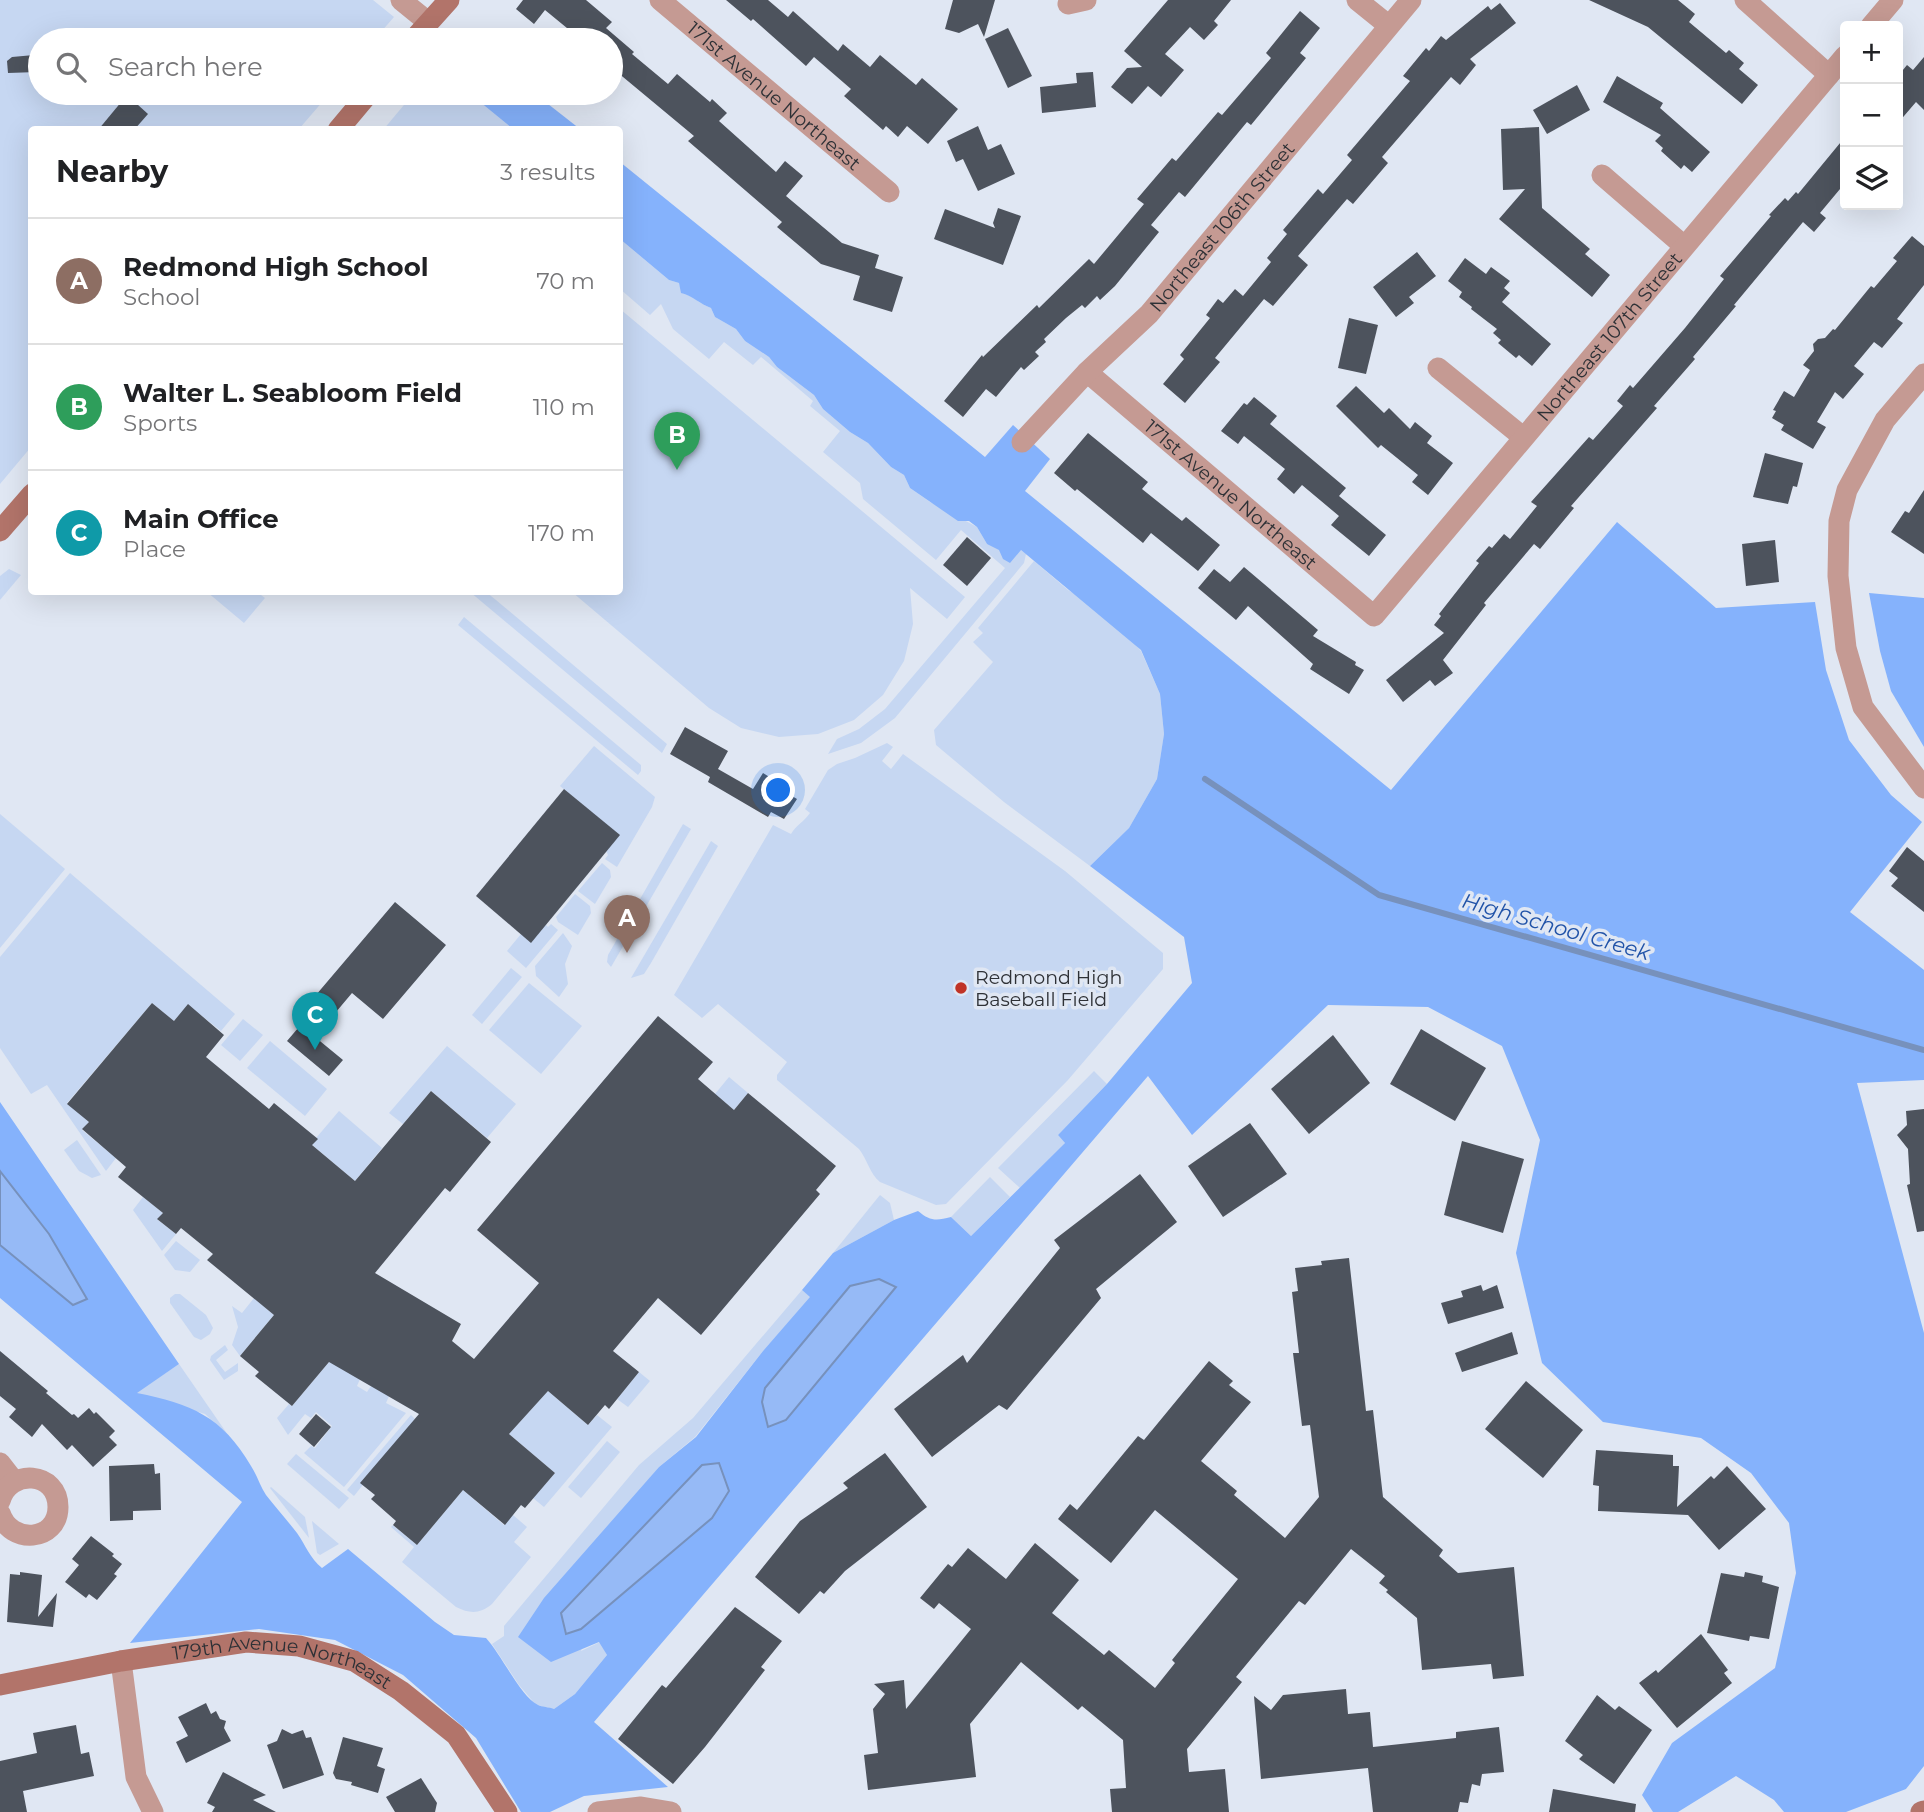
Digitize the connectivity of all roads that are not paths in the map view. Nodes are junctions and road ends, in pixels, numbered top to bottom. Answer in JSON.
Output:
{"nodes":[{"id":1,"x":401,"y":0,"type":"edge"},
{"id":2,"x":449,"y":0,"type":"edge"},
{"id":3,"x":660,"y":0,"type":"edge"},
{"id":4,"x":1357,"y":0,"type":"edge"},
{"id":5,"x":1411,"y":0,"type":"edge"},
{"id":6,"x":1745,"y":0,"type":"edge"},
{"id":7,"x":1893,"y":0,"type":"edge"},
{"id":8,"x":1875,"y":21,"type":"edge"},
{"id":9,"x":428,"y":22,"type":"junction"},
{"id":10,"x":1388,"y":25,"type":"junction"},
{"id":11,"x":423,"y":28,"type":"edge"},
{"id":12,"x":1840,"y":62,"type":"edge"},
{"id":13,"x":1829,"y":75,"type":"junction"},
{"id":14,"x":359,"y":105,"type":"edge"},
{"id":15,"x":341,"y":126,"type":"edge"},
{"id":16,"x":1602,"y":175,"type":"dead end"},
{"id":17,"x":888,"y":192,"type":"dead end"},
{"id":18,"x":1684,"y":246,"type":"junction"},
{"id":19,"x":1438,"y":368,"type":"dead end"},
{"id":20,"x":1087,"y":372,"type":"junction"},
{"id":21,"x":1924,"y":374,"type":"edge"},
{"id":22,"x":1523,"y":438,"type":"junction"},
{"id":23,"x":1022,"y":442,"type":"dead end"},
{"id":24,"x":28,"y":499,"type":"edge"},
{"id":25,"x":0,"y":531,"type":"edge"},
{"id":26,"x":1374,"y":616,"type":"joint"},
{"id":27,"x":1924,"y":789,"type":"edge"},
{"id":28,"x":0,"y":1464,"type":"edge"},
{"id":29,"x":14,"y":1481,"type":"junction"},
{"id":30,"x":0,"y":1501,"type":"edge"},
{"id":31,"x":0,"y":1513,"type":"edge"},
{"id":32,"x":121,"y":1661,"type":"junction"},
{"id":33,"x":0,"y":1685,"type":"edge"},
{"id":34,"x":153,"y":1812,"type":"edge"},
{"id":35,"x":507,"y":1812,"type":"edge"},
{"id":36,"x":598,"y":1812,"type":"edge"},
{"id":37,"x":671,"y":1812,"type":"edge"}],
"edges":[{"from":1,"to":9,"type":"street"},
{"from":2,"to":9,"type":"street"},
{"from":3,"to":17,"type":"street","name":"171st Avenue Northeast"},
{"from":4,"to":10,"type":"street"},
{"from":5,"to":10,"type":"street","name":"Northeast 106th Street"},
{"from":6,"to":13,"type":"street"},
{"from":7,"to":8,"type":"street"},
{"from":9,"to":11,"type":"street"},
{"from":10,"to":20,"type":"street","name":"Northeast 106th Street"},
{"from":12,"to":13,"type":"street","name":"Northeast 107th Street"},
{"from":13,"to":18,"type":"street","name":"Northeast 107th Street"},
{"from":14,"to":15,"type":"street"},
{"from":16,"to":18,"type":"street"},
{"from":18,"to":22,"type":"street","name":"Northeast 107th Street"},
{"from":19,"to":22,"type":"street"},
{"from":20,"to":23,"type":"street","name":"Northeast 106th Street"},
{"from":20,"to":26,"type":"street","name":"171st Avenue Northeast"},
{"from":21,"to":27,"type":"street"},
{"from":22,"to":26,"type":"street","name":"Northeast 107th Street"},
{"from":24,"to":25,"type":"street"},
{"from":28,"to":29,"type":"street"},
{"from":29,"to":30,"type":"street"},
{"from":29,"to":31,"type":"street"},
{"from":32,"to":33,"type":"street","name":"179th Avenue Northeast"},
{"from":32,"to":34,"type":"street"},
{"from":32,"to":35,"type":"street","name":"179th Avenue Northeast"},
{"from":36,"to":37,"type":"street"}]}
